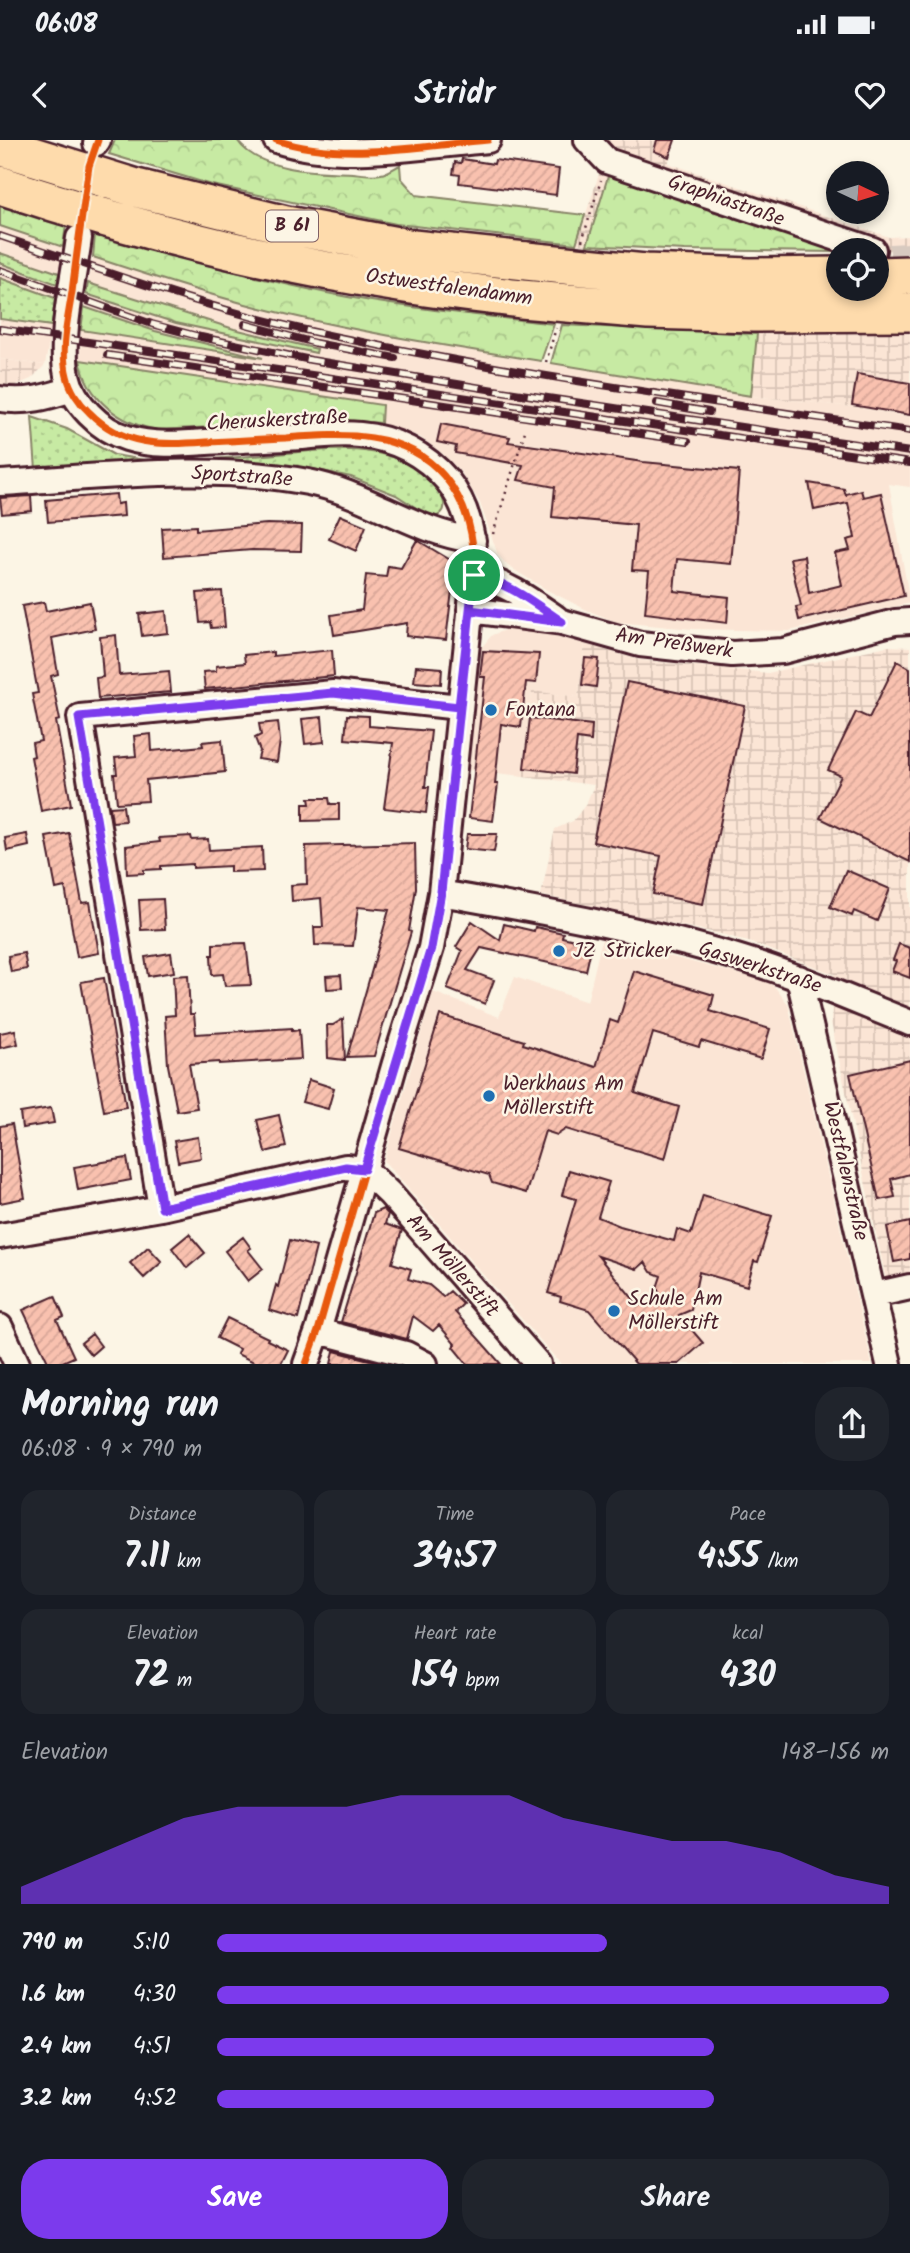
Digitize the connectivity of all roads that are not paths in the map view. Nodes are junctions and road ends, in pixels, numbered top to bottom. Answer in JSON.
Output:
{"nodes":[{"id":1,"x":276,"y":140,"type":"edge"},
{"id":2,"x":488,"y":140,"type":"edge"},
{"id":3,"x":587,"y":140,"type":"edge"},
{"id":4,"x":0,"y":146,"type":"edge"},
{"id":5,"x":0,"y":185,"type":"edge"},
{"id":6,"x":79,"y":238,"type":"dead end"},
{"id":7,"x":826,"y":241,"type":"edge"},
{"id":8,"x":826,"y":276,"type":"edge"},
{"id":9,"x":910,"y":312,"type":"edge"},
{"id":10,"x":72,"y":389,"type":"junction"},
{"id":11,"x":0,"y":399,"type":"edge"},
{"id":12,"x":0,"y":483,"type":"edge"},
{"id":13,"x":474,"y":558,"type":"junction"},
{"id":14,"x":470,"y":610,"type":"junction"},
{"id":15,"x":910,"y":621,"type":"edge"},
{"id":16,"x":562,"y":622,"type":"junction"},
{"id":17,"x":459,"y":707,"type":"junction"},
{"id":18,"x":441,"y":892,"type":"junction"},
{"id":19,"x":799,"y":978,"type":"junction"},
{"id":20,"x":910,"y":1023,"type":"edge"},
{"id":21,"x":364,"y":1169,"type":"junction"},
{"id":22,"x":162,"y":1208,"type":"junction"},
{"id":23,"x":0,"y":1236,"type":"edge"},
{"id":24,"x":910,"y":1287,"type":"edge"},
{"id":25,"x":874,"y":1295,"type":"junction"},
{"id":26,"x":0,"y":1327,"type":"edge"},
{"id":27,"x":318,"y":1331,"type":"junction"},
{"id":28,"x":17,"y":1364,"type":"edge"},
{"id":29,"x":306,"y":1364,"type":"edge"},
{"id":30,"x":425,"y":1364,"type":"edge"},
{"id":31,"x":538,"y":1364,"type":"edge"},
{"id":32,"x":890,"y":1364,"type":"edge"}],
"edges":[{"from":1,"to":2,"type":"street"},
{"from":3,"to":7,"type":"street","name":"Graphiastraße"},
{"from":4,"to":8,"type":"highway","name":"Ostwestfalendamm","number":"B 61","bridge":true},
{"from":5,"to":9,"type":"highway","name":"Ostwestfalendamm","number":"B 61","bridge":true},
{"from":6,"to":10,"type":"street","name":"Cheruskerstraße"},
{"from":10,"to":11,"type":"street"},
{"from":10,"to":13,"type":"street","name":"Cheruskerstraße"},
{"from":12,"to":13,"type":"street","name":"Sportstraße"},
{"from":13,"to":14,"type":"street","name":"Cheruskerstraße"},
{"from":13,"to":16,"type":"street","name":"Am Preßwerk"},
{"from":14,"to":16,"type":"street","name":"Am Preßwerk"},
{"from":14,"to":17,"type":"street","name":"Cheruskerstraße"},
{"from":15,"to":16,"type":"street","name":"Am Preßwerk"},
{"from":17,"to":18,"type":"street","name":"Cheruskerstraße"},
{"from":17,"to":22,"type":"street"},
{"from":18,"to":19,"type":"street","name":"Gaswerkstraße"},
{"from":18,"to":21,"type":"street","name":"Cheruskerstraße"},
{"from":19,"to":20,"type":"street","name":"Gaswerkstraße"},
{"from":19,"to":25,"type":"street","name":"Westfalenstraße"},
{"from":21,"to":22,"type":"street"},
{"from":21,"to":27,"type":"street","name":"Cheruskerstraße"},
{"from":21,"to":31,"type":"street","name":"Am Möllerstift"},
{"from":22,"to":23,"type":"street"},
{"from":24,"to":25,"type":"street"},
{"from":25,"to":32,"type":"street","name":"Westfalenstraße"},
{"from":26,"to":28,"type":"street"},
{"from":27,"to":29,"type":"street","name":"Cheruskerstraße"},
{"from":27,"to":30,"type":"street"}]}
